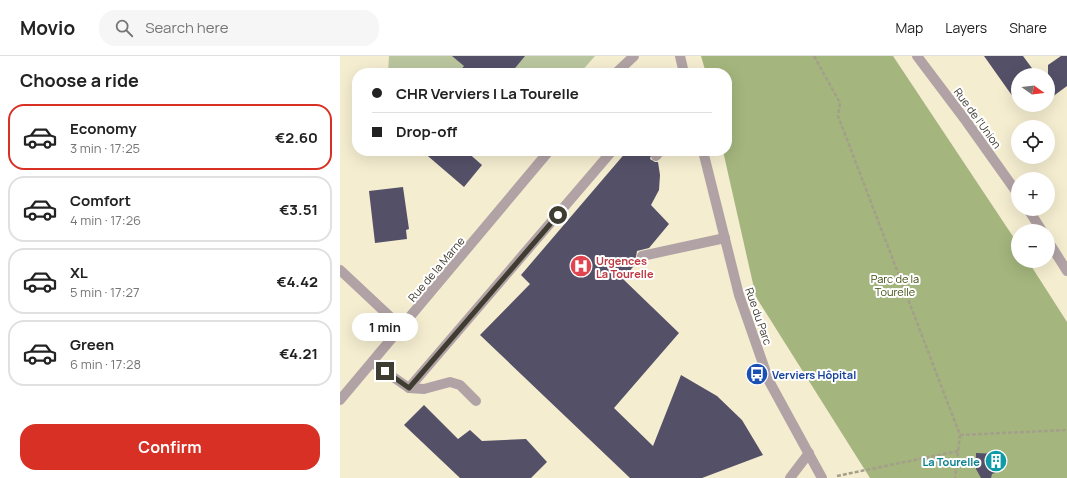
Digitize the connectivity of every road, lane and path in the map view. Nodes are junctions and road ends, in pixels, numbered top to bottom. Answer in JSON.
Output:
{"nodes":[{"id":1,"x":634,"y":56,"type":"edge"},
{"id":2,"x":680,"y":56,"type":"edge"},
{"id":3,"x":814,"y":56,"type":"edge"},
{"id":4,"x":917,"y":56,"type":"edge"},
{"id":5,"x":621,"y":68,"type":"edge"},
{"id":6,"x":683,"y":68,"type":"edge"},
{"id":7,"x":545,"y":156,"type":"edge"},
{"id":8,"x":608,"y":156,"type":"edge"},
{"id":9,"x":704,"y":156,"type":"edge"},
{"id":10,"x":1011,"y":184,"type":"edge"},
{"id":11,"x":725,"y":238,"type":"junction"},
{"id":12,"x":1055,"y":252,"type":"edge"},
{"id":13,"x":642,"y":256,"type":"dead end"},
{"id":14,"x":340,"y":270,"type":"edge"},
{"id":15,"x":1067,"y":271,"type":"edge"},
{"id":16,"x":402,"y":328,"type":"junction"},
{"id":17,"x":373,"y":363,"type":"junction"},
{"id":18,"x":409,"y":388,"type":"junction"},
{"id":19,"x":340,"y":400,"type":"edge"},
{"id":20,"x":476,"y":402,"type":"dead end"},
{"id":21,"x":1067,"y":430,"type":"edge"},
{"id":22,"x":960,"y":435,"type":"junction"},
{"id":23,"x":958,"y":451,"type":"junction"},
{"id":24,"x":809,"y":453,"type":"junction"},
{"id":25,"x":833,"y":476,"type":"dead end"},
{"id":26,"x":790,"y":478,"type":"edge"},
{"id":27,"x":822,"y":478,"type":"edge"},
{"id":28,"x":955,"y":478,"type":"edge"}],
"edges":[{"from":1,"to":5,"type":"street"},
{"from":2,"to":6,"type":"street"},
{"from":3,"to":22,"type":"path"},
{"from":4,"to":10,"type":"street","name":"Rue de l'Union"},
{"from":7,"to":16,"type":"street","name":"Rue de la Marne"},
{"from":8,"to":18,"type":"street"},
{"from":9,"to":11,"type":"street","name":"Rue du Parc"},
{"from":11,"to":13,"type":"street"},
{"from":11,"to":24,"type":"street","name":"Rue du Parc"},
{"from":12,"to":15,"type":"street"},
{"from":14,"to":16,"type":"street"},
{"from":16,"to":17,"type":"street","name":"Rue de la Marne"},
{"from":17,"to":18,"type":"street"},
{"from":17,"to":19,"type":"street","name":"Rue de la Marne"},
{"from":18,"to":20,"type":"street"},
{"from":21,"to":22,"type":"path"},
{"from":22,"to":23,"type":"path"},
{"from":23,"to":25,"type":"path"},
{"from":23,"to":28,"type":"path"},
{"from":24,"to":26,"type":"street"},
{"from":24,"to":27,"type":"street","name":"Rue du Parc"}]}
